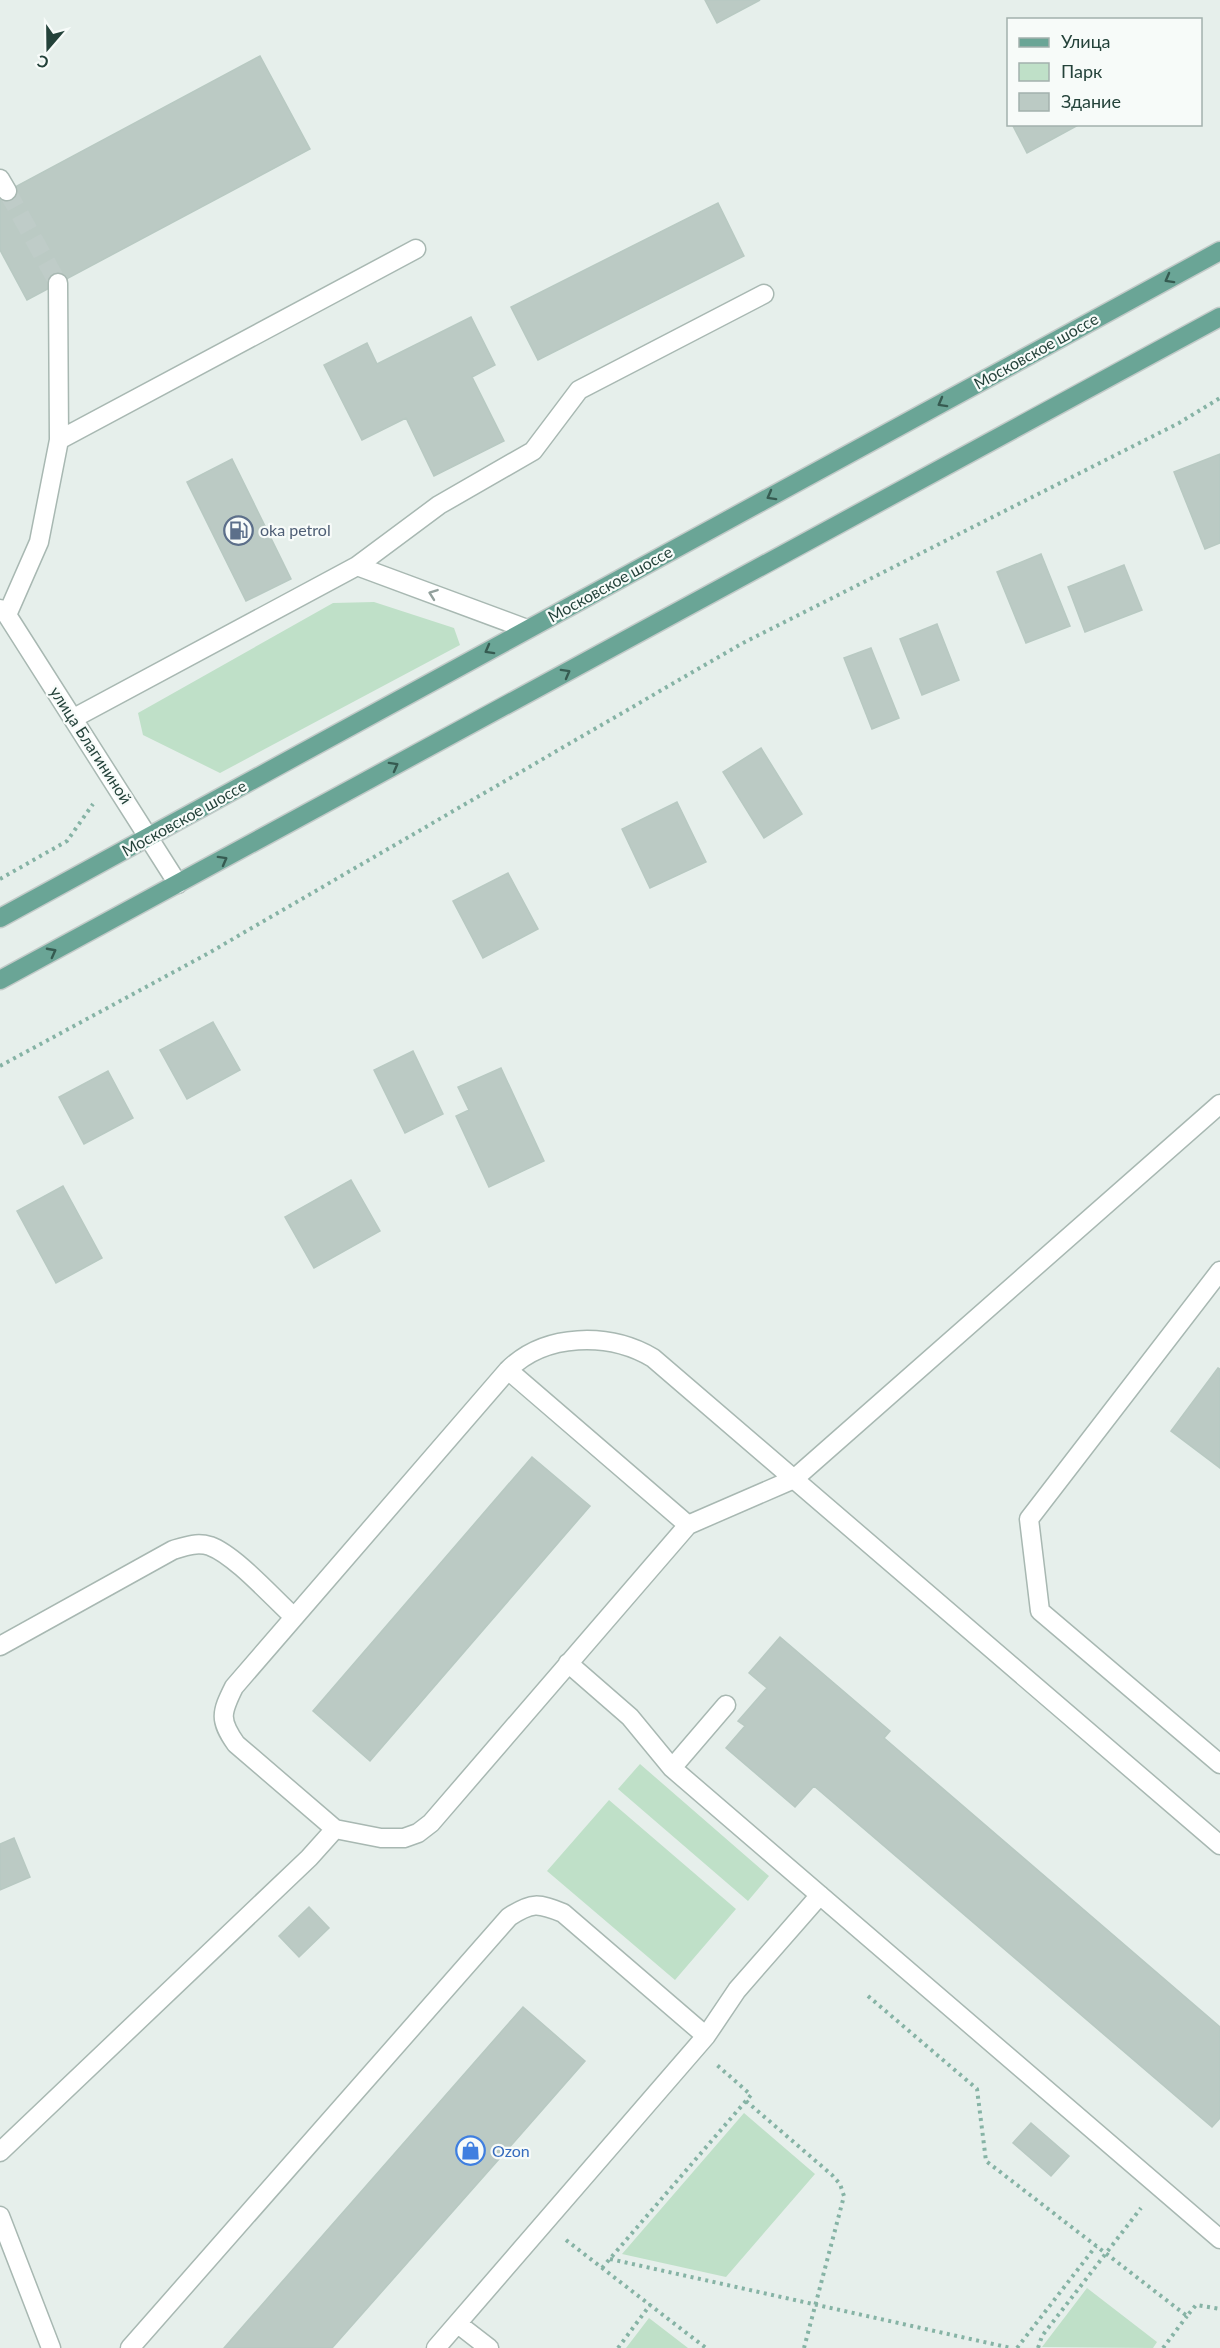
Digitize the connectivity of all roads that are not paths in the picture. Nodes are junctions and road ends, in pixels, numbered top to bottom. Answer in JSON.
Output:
{"nodes":[{"id":1,"x":416,"y":249,"type":"dead end"},
{"id":2,"x":1220,"y":251,"type":"edge"},
{"id":3,"x":58,"y":283,"type":"tunnel mouth"},
{"id":4,"x":764,"y":294,"type":"dead end"},
{"id":5,"x":1220,"y":317,"type":"edge"},
{"id":6,"x":58,"y":440,"type":"junction"},
{"id":7,"x":357,"y":566,"type":"junction"},
{"id":8,"x":4,"y":612,"type":"edge"},
{"id":9,"x":527,"y":629,"type":"junction"},
{"id":10,"x":74,"y":718,"type":"junction"},
{"id":11,"x":150,"y":837,"type":"junction"},
{"id":12,"x":178,"y":884,"type":"junction"},
{"id":13,"x":0,"y":918,"type":"edge"},
{"id":14,"x":0,"y":980,"type":"edge"},
{"id":15,"x":1220,"y":1104,"type":"edge"},
{"id":16,"x":1220,"y":1270,"type":"edge"},
{"id":17,"x":507,"y":1370,"type":"junction"},
{"id":18,"x":794,"y":1479,"type":"junction"},
{"id":19,"x":688,"y":1525,"type":"junction"},
{"id":20,"x":294,"y":1617,"type":"junction"},
{"id":21,"x":0,"y":1646,"type":"edge"},
{"id":22,"x":568,"y":1663,"type":"junction"},
{"id":23,"x":726,"y":1705,"type":"dead end"},
{"id":24,"x":1220,"y":1764,"type":"edge"},
{"id":25,"x":672,"y":1768,"type":"junction"},
{"id":26,"x":335,"y":1829,"type":"junction"},
{"id":27,"x":1220,"y":1845,"type":"edge"},
{"id":28,"x":820,"y":1895,"type":"junction"},
{"id":29,"x":700,"y":2042,"type":"junction"},
{"id":30,"x":0,"y":2152,"type":"edge"},
{"id":31,"x":0,"y":2216,"type":"edge"},
{"id":32,"x":1220,"y":2239,"type":"edge"},
{"id":33,"x":458,"y":2324,"type":"junction"},
{"id":34,"x":51,"y":2348,"type":"edge"},
{"id":35,"x":130,"y":2348,"type":"edge"},
{"id":36,"x":436,"y":2348,"type":"edge"},
{"id":37,"x":489,"y":2348,"type":"edge"}],
"edges":[{"from":1,"to":6,"type":"street"},
{"from":2,"to":9,"type":"main road","name":"Московское шоссе","one_way":true},
{"from":3,"to":6,"type":"street"},
{"from":4,"to":7,"type":"street"},
{"from":12,"to":5,"type":"main road","one_way":true},
{"from":6,"to":8,"type":"street"},
{"from":9,"to":7,"type":"street","one_way":true},
{"from":7,"to":10,"type":"street"},
{"from":8,"to":10,"type":"street","name":"улица Благининой"},
{"from":9,"to":11,"type":"main road","name":"Московское шоссе","one_way":true},
{"from":10,"to":11,"type":"street","name":"улица Благининой"},
{"from":11,"to":12,"type":"street","name":"улица Благининой"},
{"from":11,"to":13,"type":"main road","name":"Московское шоссе"},
{"from":14,"to":12,"type":"main road","one_way":true},
{"from":15,"to":18,"type":"street"},
{"from":16,"to":24,"type":"street"},
{"from":17,"to":18,"type":"street"},
{"from":17,"to":19,"type":"street"},
{"from":17,"to":20,"type":"street"},
{"from":18,"to":19,"type":"street"},
{"from":18,"to":27,"type":"street"},
{"from":19,"to":22,"type":"street"},
{"from":20,"to":21,"type":"street"},
{"from":20,"to":26,"type":"street"},
{"from":22,"to":25,"type":"street"},
{"from":22,"to":26,"type":"street"},
{"from":23,"to":25,"type":"street"},
{"from":25,"to":28,"type":"street"},
{"from":26,"to":30,"type":"street"},
{"from":28,"to":29,"type":"street"},
{"from":28,"to":32,"type":"street"},
{"from":29,"to":33,"type":"street"},
{"from":29,"to":35,"type":"street"},
{"from":31,"to":34,"type":"street"},
{"from":33,"to":36,"type":"street"},
{"from":33,"to":37,"type":"street"}]}
